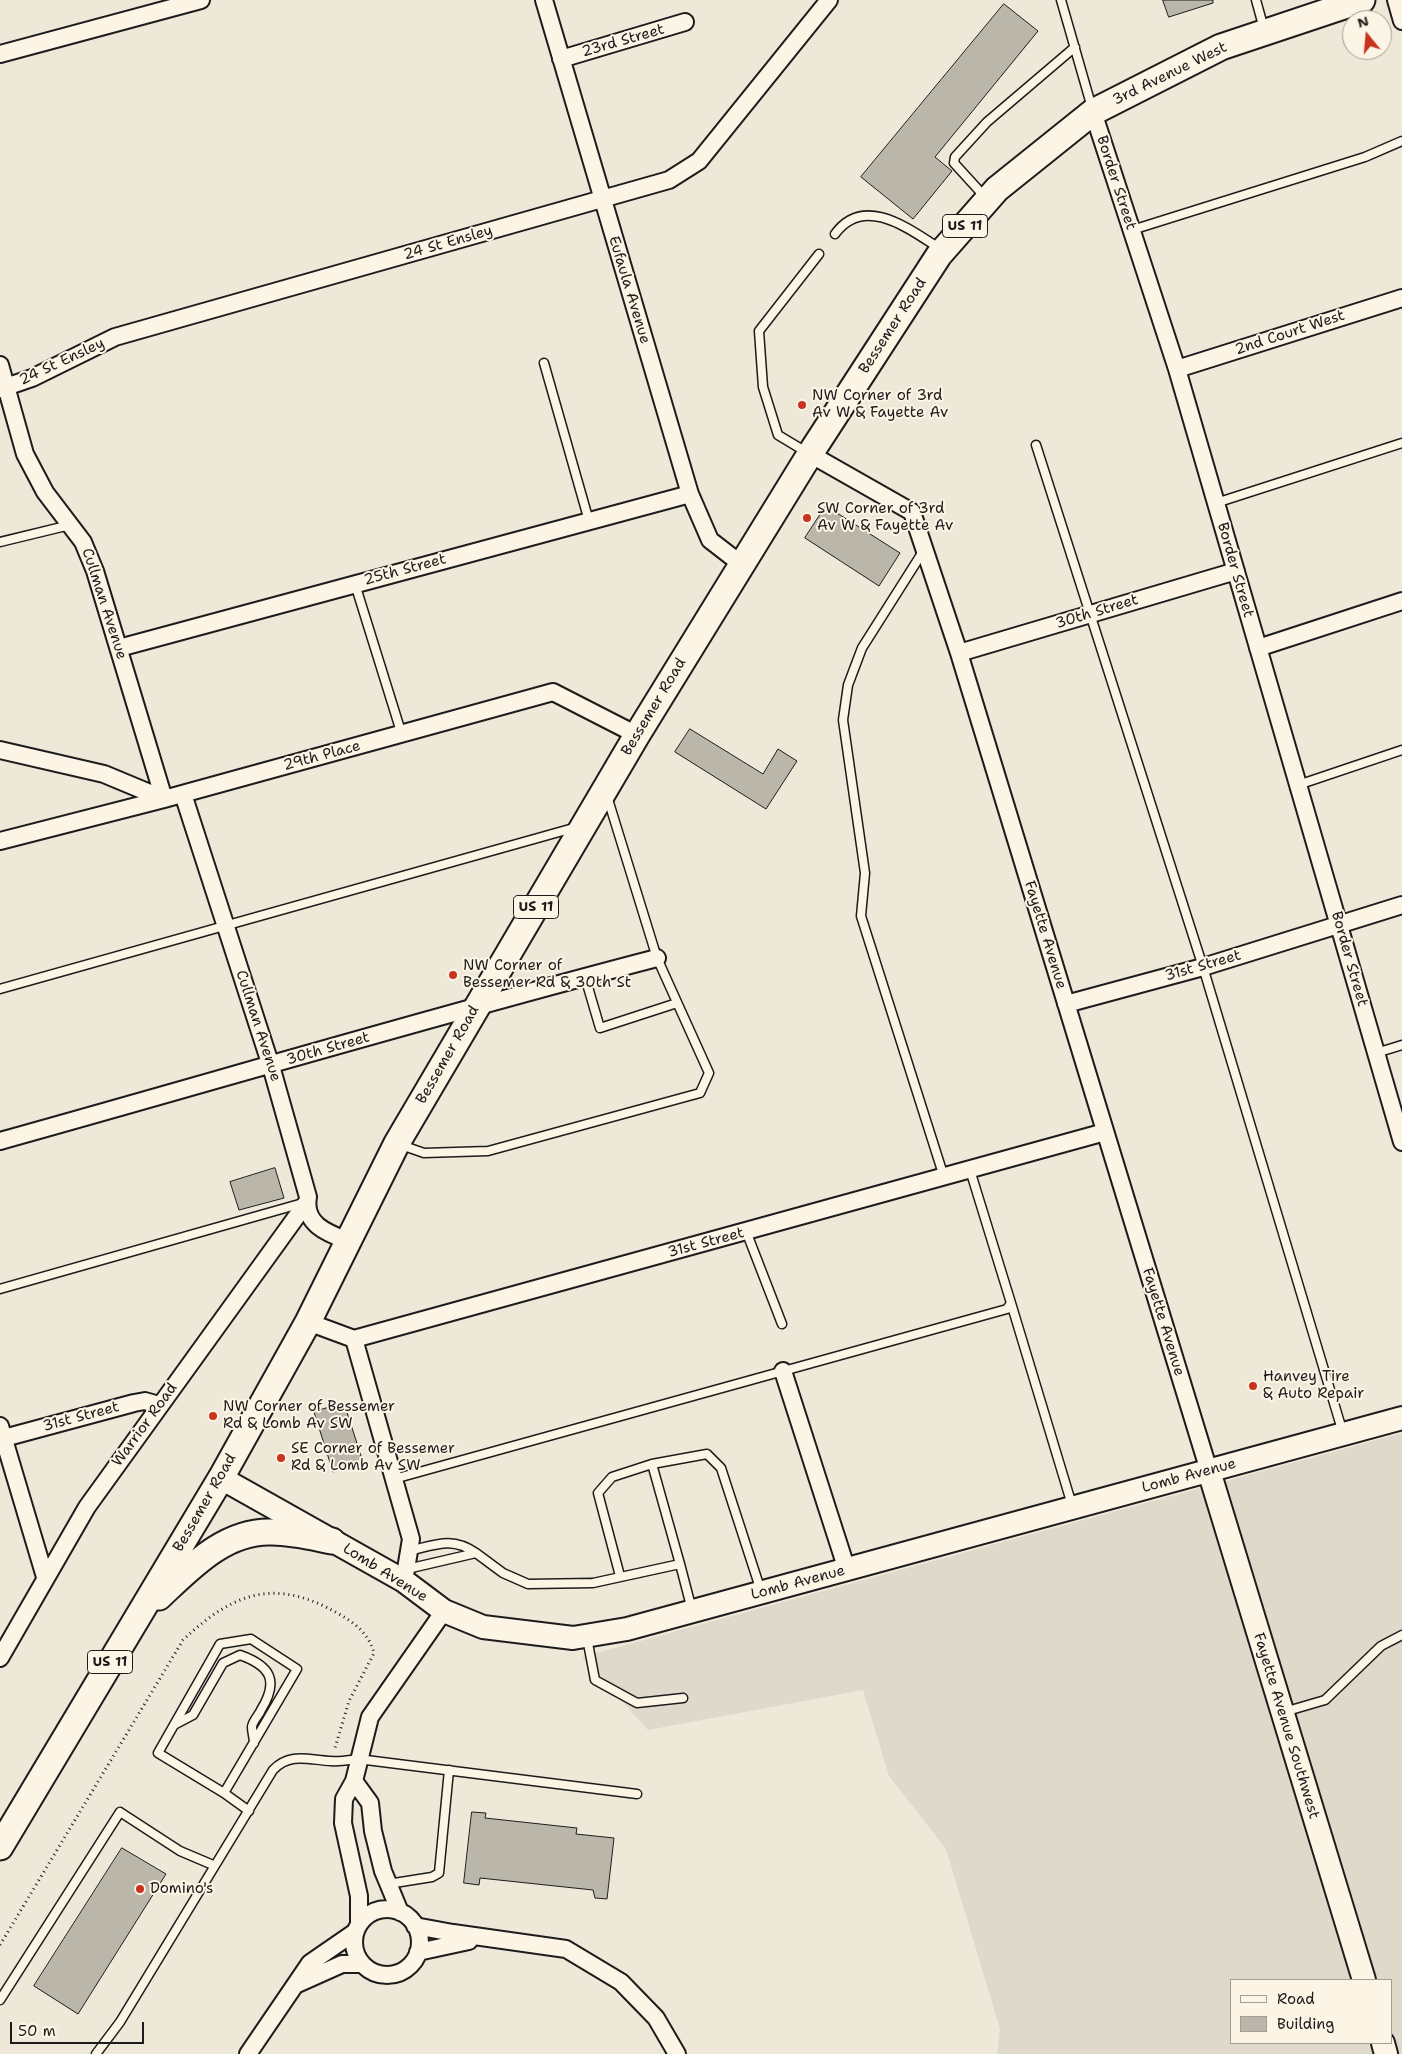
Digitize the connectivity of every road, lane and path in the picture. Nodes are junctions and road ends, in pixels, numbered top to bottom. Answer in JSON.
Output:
{"nodes":[{"id":1,"x":201,"y":0,"type":"edge"},
{"id":2,"x":544,"y":0,"type":"edge"},
{"id":3,"x":829,"y":0,"type":"edge"},
{"id":4,"x":1061,"y":0,"type":"edge"},
{"id":5,"x":1256,"y":0,"type":"edge"},
{"id":6,"x":1362,"y":0,"type":"edge"},
{"id":7,"x":1396,"y":0,"type":"edge"},
{"id":8,"x":1402,"y":21,"type":"edge"},
{"id":9,"x":685,"y":22,"type":"dead end"},
{"id":10,"x":1265,"y":32,"type":"junction"},
{"id":11,"x":1075,"y":47,"type":"junction"},
{"id":12,"x":0,"y":54,"type":"edge"},
{"id":13,"x":561,"y":59,"type":"junction"},
{"id":14,"x":1093,"y":112,"type":"junction"},
{"id":15,"x":1402,"y":141,"type":"edge"},
{"id":16,"x":602,"y":200,"type":"junction"},
{"id":17,"x":988,"y":200,"type":"junction"},
{"id":18,"x":1132,"y":230,"type":"junction"},
{"id":19,"x":835,"y":234,"type":"dead end"},
{"id":20,"x":943,"y":251,"type":"junction"},
{"id":21,"x":819,"y":254,"type":"dead end"},
{"id":22,"x":1402,"y":298,"type":"edge"},
{"id":23,"x":544,"y":363,"type":"dead end"},
{"id":24,"x":0,"y":365,"type":"edge"},
{"id":25,"x":1177,"y":369,"type":"junction"},
{"id":26,"x":3,"y":388,"type":"edge"},
{"id":27,"x":1402,"y":442,"type":"edge"},
{"id":28,"x":1036,"y":445,"type":"dead end"},
{"id":29,"x":810,"y":454,"type":"junction"},
{"id":30,"x":690,"y":494,"type":"junction"},
{"id":31,"x":1216,"y":503,"type":"junction"},
{"id":32,"x":589,"y":521,"type":"junction"},
{"id":33,"x":70,"y":526,"type":"junction"},
{"id":34,"x":0,"y":542,"type":"edge"},
{"id":35,"x":925,"y":548,"type":"junction"},
{"id":36,"x":741,"y":564,"type":"junction"},
{"id":37,"x":1236,"y":570,"type":"junction"},
{"id":38,"x":355,"y":584,"type":"junction"},
{"id":39,"x":1402,"y":601,"type":"edge"},
{"id":40,"x":1090,"y":615,"type":"junction"},
{"id":41,"x":119,"y":648,"type":"junction"},
{"id":42,"x":1258,"y":648,"type":"junction"},
{"id":43,"x":959,"y":654,"type":"junction"},
{"id":44,"x":402,"y":735,"type":"junction"},
{"id":45,"x":636,"y":735,"type":"junction"},
{"id":46,"x":0,"y":750,"type":"edge"},
{"id":47,"x":1402,"y":750,"type":"edge"},
{"id":48,"x":1298,"y":785,"type":"junction"},
{"id":49,"x":606,"y":791,"type":"junction"},
{"id":50,"x":183,"y":794,"type":"junction"},
{"id":51,"x":164,"y":799,"type":"junction"},
{"id":52,"x":586,"y":824,"type":"junction"},
{"id":53,"x":0,"y":841,"type":"edge"},
{"id":54,"x":1402,"y":905,"type":"edge"},
{"id":55,"x":1340,"y":925,"type":"junction"},
{"id":56,"x":226,"y":927,"type":"junction"},
{"id":57,"x":657,"y":958,"type":"junction"},
{"id":58,"x":1203,"y":966,"type":"junction"},
{"id":59,"x":585,"y":977,"type":"junction"},
{"id":60,"x":0,"y":989,"type":"edge"},
{"id":61,"x":678,"y":1003,"type":"junction"},
{"id":62,"x":1066,"y":1004,"type":"junction"},
{"id":63,"x":478,"y":1005,"type":"junction"},
{"id":64,"x":1402,"y":1045,"type":"edge"},
{"id":65,"x":1376,"y":1053,"type":"junction"},
{"id":66,"x":271,"y":1066,"type":"junction"},
{"id":67,"x":1105,"y":1132,"type":"junction"},
{"id":68,"x":0,"y":1141,"type":"edge"},
{"id":69,"x":1402,"y":1142,"type":"edge"},
{"id":70,"x":397,"y":1143,"type":"junction"},
{"id":71,"x":970,"y":1170,"type":"junction"},
{"id":72,"x":944,"y":1177,"type":"junction"},
{"id":73,"x":307,"y":1202,"type":"junction"},
{"id":74,"x":746,"y":1231,"type":"junction"},
{"id":75,"x":348,"y":1240,"type":"junction"},
{"id":76,"x":0,"y":1289,"type":"edge"},
{"id":77,"x":1011,"y":1303,"type":"junction"},
{"id":78,"x":308,"y":1322,"type":"junction"},
{"id":79,"x":782,"y":1324,"type":"dead end"},
{"id":80,"x":354,"y":1339,"type":"junction"},
{"id":81,"x":783,"y":1371,"type":"junction"},
{"id":82,"x":159,"y":1405,"type":"junction"},
{"id":83,"x":1402,"y":1418,"type":"edge"},
{"id":84,"x":2,"y":1432,"type":"edge"},
{"id":85,"x":1344,"y":1434,"type":"junction"},
{"id":86,"x":652,"y":1464,"type":"junction"},
{"id":87,"x":1209,"y":1471,"type":"junction"},
{"id":88,"x":221,"y":1478,"type":"junction"},
{"id":89,"x":394,"y":1479,"type":"junction"},
{"id":90,"x":1073,"y":1508,"type":"junction"},
{"id":91,"x":332,"y":1541,"type":"junction"},
{"id":92,"x":409,"y":1551,"type":"junction"},
{"id":93,"x":476,"y":1553,"type":"junction"},
{"id":94,"x":680,"y":1564,"type":"junction"},
{"id":95,"x":847,"y":1570,"type":"junction"},
{"id":96,"x":405,"y":1575,"type":"junction"},
{"id":97,"x":620,"y":1576,"type":"junction"},
{"id":98,"x":45,"y":1577,"type":"junction"},
{"id":99,"x":762,"y":1593,"type":"junction"},
{"id":100,"x":444,"y":1611,"type":"junction"},
{"id":101,"x":693,"y":1612,"type":"junction"},
{"id":102,"x":137,"y":1618,"type":"junction"},
{"id":103,"x":1402,"y":1635,"type":"edge"},
{"id":104,"x":587,"y":1636,"type":"junction"},
{"id":105,"x":0,"y":1658,"type":"edge"},
{"id":106,"x":683,"y":1698,"type":"dead end"},
{"id":107,"x":1282,"y":1712,"type":"junction"},
{"id":108,"x":174,"y":1724,"type":"junction"},
{"id":109,"x":254,"y":1742,"type":"junction"},
{"id":110,"x":358,"y":1759,"type":"junction"},
{"id":111,"x":449,"y":1770,"type":"junction"},
{"id":112,"x":354,"y":1780,"type":"junction"},
{"id":113,"x":224,"y":1793,"type":"junction"},
{"id":114,"x":637,"y":1794,"type":"dead end"},
{"id":115,"x":249,"y":1811,"type":"junction"},
{"id":116,"x":0,"y":1847,"type":"edge"},
{"id":117,"x":213,"y":1865,"type":"junction"},
{"id":118,"x":388,"y":1884,"type":"junction"},
{"id":119,"x":400,"y":1912,"type":"junction"},
{"id":120,"x":415,"y":1926,"type":"junction"},
{"id":121,"x":357,"y":1928,"type":"junction"},
{"id":122,"x":494,"y":1937,"type":"junction"},
{"id":123,"x":418,"y":1952,"type":"junction"},
{"id":124,"x":362,"y":1964,"type":"junction"},
{"id":125,"x":1364,"y":1979,"type":"edge"},
{"id":126,"x":296,"y":1984,"type":"junction"},
{"id":127,"x":0,"y":2000,"type":"edge"},
{"id":128,"x":96,"y":2054,"type":"edge"},
{"id":129,"x":248,"y":2054,"type":"edge"},
{"id":130,"x":677,"y":2054,"type":"edge"}],
"edges":[{"from":1,"to":12,"type":"street"},
{"from":2,"to":13,"type":"street","name":"Eufaula Avenue"},
{"from":3,"to":16,"type":"street","name":"24 St Ensley"},
{"from":4,"to":11,"type":"lane","name":"Border Street"},
{"from":5,"to":10,"type":"lane"},
{"from":6,"to":10,"type":"main road","name":"3rd Avenue West","number":"US 11"},
{"from":7,"to":8,"type":"street"},
{"from":9,"to":13,"type":"street","name":"23rd Street"},
{"from":10,"to":14,"type":"main road","name":"3rd Avenue West","number":"US 11"},
{"from":11,"to":14,"type":"lane","name":"Border Street"},
{"from":11,"to":17,"type":"lane"},
{"from":13,"to":16,"type":"street","name":"Eufaula Avenue"},
{"from":14,"to":17,"type":"main road","name":"Bessemer Road","number":"US 11"},
{"from":14,"to":18,"type":"street","name":"Border Street"},
{"from":15,"to":18,"type":"lane"},
{"from":16,"to":26,"type":"street","name":"24 St Ensley"},
{"from":16,"to":30,"type":"street","name":"Eufaula Avenue"},
{"from":17,"to":20,"type":"main road","name":"Bessemer Road","number":"US 11"},
{"from":18,"to":25,"type":"street","name":"Border Street"},
{"from":19,"to":20,"type":"lane"},
{"from":20,"to":29,"type":"main road","name":"Bessemer Road","number":"US 11"},
{"from":21,"to":29,"type":"lane"},
{"from":22,"to":25,"type":"street","name":"2nd Court West"},
{"from":23,"to":32,"type":"lane"},
{"from":24,"to":26,"type":"street","name":"Cullman Avenue"},
{"from":25,"to":31,"type":"street","name":"Border Street"},
{"from":26,"to":33,"type":"street","name":"Cullman Avenue"},
{"from":27,"to":31,"type":"lane"},
{"from":28,"to":40,"type":"lane"},
{"from":29,"to":35,"type":"street","name":"Fayette Avenue"},
{"from":29,"to":36,"type":"main road","name":"Bessemer Road","number":"US 11"},
{"from":30,"to":32,"type":"street","name":"25th Street"},
{"from":30,"to":36,"type":"street","name":"Eufaula Avenue"},
{"from":31,"to":37,"type":"street","name":"Border Street"},
{"from":32,"to":38,"type":"street","name":"25th Street"},
{"from":33,"to":34,"type":"lane"},
{"from":33,"to":41,"type":"street","name":"Cullman Avenue"},
{"from":35,"to":43,"type":"street","name":"Fayette Avenue"},
{"from":35,"to":72,"type":"lane"},
{"from":36,"to":45,"type":"main road","name":"Bessemer Road","number":"US 11"},
{"from":37,"to":40,"type":"street","name":"30th Street"},
{"from":37,"to":42,"type":"street","name":"Border Street"},
{"from":38,"to":41,"type":"street","name":"25th Street"},
{"from":38,"to":44,"type":"lane"},
{"from":39,"to":42,"type":"street"},
{"from":40,"to":43,"type":"street","name":"30th Street"},
{"from":40,"to":58,"type":"lane"},
{"from":41,"to":51,"type":"street","name":"Cullman Avenue"},
{"from":42,"to":48,"type":"street","name":"Border Street"},
{"from":43,"to":62,"type":"street","name":"Fayette Avenue"},
{"from":44,"to":45,"type":"street","name":"29th Place"},
{"from":44,"to":50,"type":"street","name":"29th Place"},
{"from":45,"to":49,"type":"main road","name":"Bessemer Road","number":"US 11"},
{"from":46,"to":51,"type":"street"},
{"from":47,"to":48,"type":"lane"},
{"from":48,"to":55,"type":"street","name":"Border Street"},
{"from":49,"to":52,"type":"main road","name":"Bessemer Road","number":"US 11"},
{"from":49,"to":57,"type":"lane"},
{"from":50,"to":51,"type":"street","name":"29th Place"},
{"from":50,"to":56,"type":"street","name":"Cullman Avenue"},
{"from":51,"to":53,"type":"street","name":"29th Place"},
{"from":52,"to":56,"type":"lane"},
{"from":52,"to":63,"type":"main road","name":"Bessemer Road","number":"US 11"},
{"from":54,"to":55,"type":"street","name":"31st Street"},
{"from":55,"to":58,"type":"street","name":"31st Street"},
{"from":55,"to":65,"type":"street","name":"Border Street"},
{"from":56,"to":60,"type":"lane"},
{"from":56,"to":66,"type":"street","name":"Cullman Avenue"},
{"from":57,"to":59,"type":"street","name":"30th Street"},
{"from":57,"to":61,"type":"lane"},
{"from":58,"to":62,"type":"street","name":"31st Street"},
{"from":58,"to":85,"type":"lane"},
{"from":59,"to":61,"type":"lane"},
{"from":59,"to":63,"type":"street","name":"30th Street"},
{"from":61,"to":70,"type":"lane"},
{"from":62,"to":67,"type":"street","name":"Fayette Avenue"},
{"from":63,"to":66,"type":"street","name":"30th Street"},
{"from":63,"to":70,"type":"main road","name":"Bessemer Road","number":"US 11"},
{"from":64,"to":65,"type":"lane"},
{"from":65,"to":69,"type":"street","name":"Border Street"},
{"from":66,"to":68,"type":"street","name":"30th Street"},
{"from":66,"to":73,"type":"street","name":"Cullman Avenue"},
{"from":67,"to":71,"type":"street","name":"31st Street"},
{"from":67,"to":87,"type":"street","name":"Fayette Avenue"},
{"from":70,"to":75,"type":"main road","name":"Bessemer Road","number":"US 11"},
{"from":71,"to":72,"type":"street","name":"31st Street"},
{"from":71,"to":77,"type":"lane"},
{"from":72,"to":74,"type":"street","name":"31st Street"},
{"from":73,"to":75,"type":"street","name":"Cullman Avenue"},
{"from":73,"to":76,"type":"lane"},
{"from":73,"to":82,"type":"street","name":"Warrior Road"},
{"from":74,"to":79,"type":"lane"},
{"from":74,"to":80,"type":"street","name":"31st Street"},
{"from":75,"to":78,"type":"main road","name":"Bessemer Road","number":"US 11"},
{"from":77,"to":81,"type":"lane"},
{"from":77,"to":90,"type":"lane"},
{"from":78,"to":80,"type":"street"},
{"from":78,"to":88,"type":"main road","name":"Bessemer Road","number":"US 11"},
{"from":80,"to":89,"type":"street"},
{"from":81,"to":89,"type":"lane"},
{"from":81,"to":95,"type":"street"},
{"from":82,"to":84,"type":"street","name":"31st Street"},
{"from":82,"to":98,"type":"street","name":"Warrior Road"},
{"from":83,"to":85,"type":"main road","name":"Lomb Avenue"},
{"from":84,"to":98,"type":"street"},
{"from":85,"to":87,"type":"main road","name":"Lomb Avenue"},
{"from":86,"to":94,"type":"lane"},
{"from":86,"to":97,"type":"lane"},
{"from":86,"to":99,"type":"lane"},
{"from":87,"to":90,"type":"main road","name":"Lomb Avenue"},
{"from":87,"to":107,"type":"main road","name":"Fayette Avenue Southwest"},
{"from":88,"to":91,"type":"main road","name":"Lomb Avenue"},
{"from":88,"to":102,"type":"main road","name":"Bessemer Road","number":"US 11"},
{"from":89,"to":92,"type":"street"},
{"from":90,"to":95,"type":"main road","name":"Lomb Avenue"},
{"from":91,"to":96,"type":"main road","name":"Lomb Avenue"},
{"from":91,"to":102,"type":"main road"},
{"from":92,"to":93,"type":"lane"},
{"from":92,"to":96,"type":"street"},
{"from":93,"to":96,"type":"lane"},
{"from":93,"to":97,"type":"lane"},
{"from":94,"to":97,"type":"lane"},
{"from":94,"to":101,"type":"lane"},
{"from":95,"to":99,"type":"main road","name":"Lomb Avenue"},
{"from":96,"to":100,"type":"main road","name":"Lomb Avenue"},
{"from":98,"to":105,"type":"street","name":"Warrior Road"},
{"from":99,"to":101,"type":"main road","name":"Lomb Avenue"},
{"from":100,"to":104,"type":"main road","name":"Lomb Avenue"},
{"from":100,"to":110,"type":"street"},
{"from":101,"to":104,"type":"main road","name":"Lomb Avenue"},
{"from":102,"to":116,"type":"main road","name":"Bessemer Road","number":"US 11"},
{"from":103,"to":107,"type":"lane"},
{"from":104,"to":106,"type":"lane"},
{"from":107,"to":125,"type":"main road","name":"Fayette Avenue Southwest"},
{"from":108,"to":109,"type":"lane"},
{"from":108,"to":109,"type":"lane"},
{"from":108,"to":113,"type":"lane"},
{"from":109,"to":113,"type":"lane"},
{"from":110,"to":111,"type":"lane"},
{"from":110,"to":112,"type":"street"},
{"from":110,"to":115,"type":"lane"},
{"from":111,"to":114,"type":"lane"},
{"from":111,"to":118,"type":"lane"},
{"from":112,"to":118,"type":"street"},
{"from":112,"to":121,"type":"street"},
{"from":113,"to":115,"type":"lane"},
{"from":115,"to":117,"type":"lane"},
{"from":117,"to":127,"type":"lane"},
{"from":117,"to":128,"type":"lane"},
{"from":118,"to":119,"type":"street"},
{"from":119,"to":120,"type":"street"},
{"from":119,"to":121,"type":"street"},
{"from":120,"to":122,"type":"street"},
{"from":120,"to":123,"type":"street"},
{"from":121,"to":124,"type":"street"},
{"from":121,"to":126,"type":"street"},
{"from":122,"to":123,"type":"street"},
{"from":122,"to":130,"type":"street"},
{"from":123,"to":124,"type":"street"},
{"from":124,"to":126,"type":"street"},
{"from":126,"to":129,"type":"street"}]}
